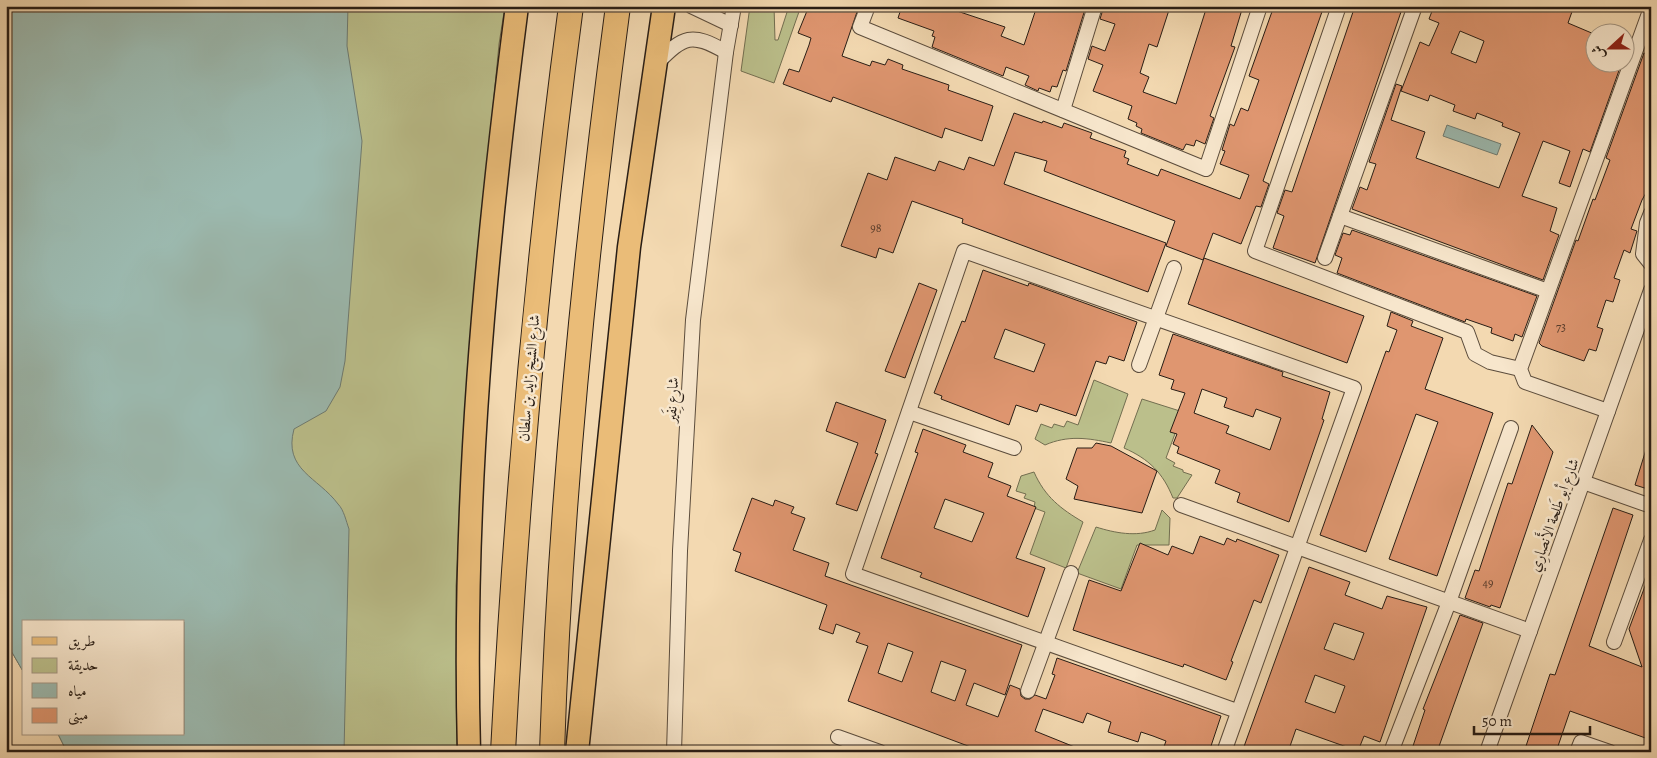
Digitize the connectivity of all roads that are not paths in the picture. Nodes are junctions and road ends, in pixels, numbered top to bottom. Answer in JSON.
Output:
{"nodes":[{"id":1,"x":517,"y":6,"type":"edge"},
{"id":2,"x":571,"y":6,"type":"edge"},
{"id":3,"x":618,"y":6,"type":"edge"},
{"id":4,"x":664,"y":6,"type":"edge"},
{"id":5,"x":691,"y":6,"type":"edge"},
{"id":6,"x":734,"y":6,"type":"edge"},
{"id":7,"x":868,"y":6,"type":"edge"},
{"id":8,"x":1095,"y":6,"type":"edge"},
{"id":9,"x":1260,"y":6,"type":"edge"},
{"id":10,"x":1339,"y":6,"type":"edge"},
{"id":11,"x":1415,"y":6,"type":"edge"},
{"id":12,"x":1651,"y":8,"type":"edge"},
{"id":13,"x":731,"y":25,"type":"junction"},
{"id":14,"x":726,"y":52,"type":"junction"},
{"id":15,"x":656,"y":64,"type":"junction"},
{"id":16,"x":1062,"y":110,"type":"junction"},
{"id":17,"x":1651,"y":213,"type":"edge"},
{"id":18,"x":1340,"y":216,"type":"junction"},
{"id":19,"x":1325,"y":258,"type":"dead end"},
{"id":20,"x":1651,"y":264,"type":"edge"},
{"id":21,"x":1174,"y":268,"type":"dead end"},
{"id":22,"x":1651,"y":290,"type":"edge"},
{"id":23,"x":1548,"y":291,"type":"junction"},
{"id":24,"x":1156,"y":318,"type":"junction"},
{"id":25,"x":1139,"y":365,"type":"dead end"},
{"id":26,"x":1520,"y":369,"type":"junction"},
{"id":27,"x":909,"y":412,"type":"junction"},
{"id":28,"x":1608,"y":412,"type":"junction"},
{"id":29,"x":1511,"y":428,"type":"dead end"},
{"id":30,"x":1014,"y":448,"type":"dead end"},
{"id":31,"x":1583,"y":482,"type":"junction"},
{"id":32,"x":1181,"y":505,"type":"dead end"},
{"id":33,"x":1651,"y":506,"type":"edge"},
{"id":34,"x":1651,"y":540,"type":"edge"},
{"id":35,"x":1297,"y":546,"type":"junction"},
{"id":36,"x":1071,"y":574,"type":"dead end"},
{"id":37,"x":1449,"y":602,"type":"junction"},
{"id":38,"x":1530,"y":631,"type":"junction"},
{"id":39,"x":1046,"y":642,"type":"junction"},
{"id":40,"x":1614,"y":642,"type":"dead end"},
{"id":41,"x":1028,"y":691,"type":"dead end"},
{"id":42,"x":1237,"y":711,"type":"junction"},
{"id":43,"x":838,"y":737,"type":"dead end"},
{"id":44,"x":469,"y":752,"type":"edge"},
{"id":45,"x":503,"y":752,"type":"edge"},
{"id":46,"x":552,"y":752,"type":"edge"},
{"id":47,"x":577,"y":752,"type":"edge"},
{"id":48,"x":674,"y":752,"type":"edge"},
{"id":49,"x":880,"y":752,"type":"edge"},
{"id":50,"x":1224,"y":752,"type":"edge"},
{"id":51,"x":1391,"y":752,"type":"edge"},
{"id":52,"x":1487,"y":752,"type":"edge"},
{"id":53,"x":1577,"y":752,"type":"edge"},
{"id":54,"x":1610,"y":752,"type":"edge"}],
"edges":[{"from":1,"to":44,"type":"main road"},
{"from":2,"to":45,"type":"highway","name":"شارع الشيخ زايد بن سلطان"},
{"from":3,"to":46,"type":"highway"},
{"from":4,"to":15,"type":"main road"},
{"from":5,"to":13,"type":"street"},
{"from":6,"to":13,"type":"street","name":"شارع نِفَير"},
{"from":7,"to":16,"type":"street"},
{"from":8,"to":16,"type":"street"},
{"from":9,"to":16,"type":"street"},
{"from":10,"to":26,"type":"street"},
{"from":11,"to":18,"type":"street"},
{"from":12,"to":23,"type":"street"},
{"from":13,"to":14,"type":"street","name":"شارع نِفَير"},
{"from":14,"to":15,"type":"street"},
{"from":14,"to":48,"type":"street","name":"شارع نِفَير"},
{"from":15,"to":47,"type":"main road"},
{"from":17,"to":20,"type":"street"},
{"from":18,"to":19,"type":"street"},
{"from":18,"to":23,"type":"street"},
{"from":21,"to":24,"type":"street"},
{"from":22,"to":28,"type":"street","name":"شارع أبو طَلحة الأَنصارِي"},
{"from":23,"to":26,"type":"street"},
{"from":24,"to":25,"type":"street"},
{"from":24,"to":27,"type":"street"},
{"from":24,"to":35,"type":"street"},
{"from":26,"to":28,"type":"street"},
{"from":27,"to":30,"type":"street"},
{"from":27,"to":39,"type":"street"},
{"from":28,"to":31,"type":"street","name":"شارع أبو طَلحة الأَنصارِي"},
{"from":29,"to":37,"type":"street"},
{"from":31,"to":33,"type":"street"},
{"from":31,"to":38,"type":"street","name":"شارع أبو طَلحة الأَنصارِي"},
{"from":32,"to":35,"type":"street"},
{"from":34,"to":40,"type":"street"},
{"from":35,"to":37,"type":"street"},
{"from":35,"to":42,"type":"street"},
{"from":36,"to":39,"type":"street"},
{"from":37,"to":38,"type":"street"},
{"from":37,"to":51,"type":"street"},
{"from":38,"to":52,"type":"street","name":"شارع أبو طَلحة الأَنصارِي"},
{"from":39,"to":41,"type":"street"},
{"from":39,"to":42,"type":"street"},
{"from":42,"to":50,"type":"street"},
{"from":43,"to":49,"type":"street"},
{"from":53,"to":54,"type":"street"}]}
